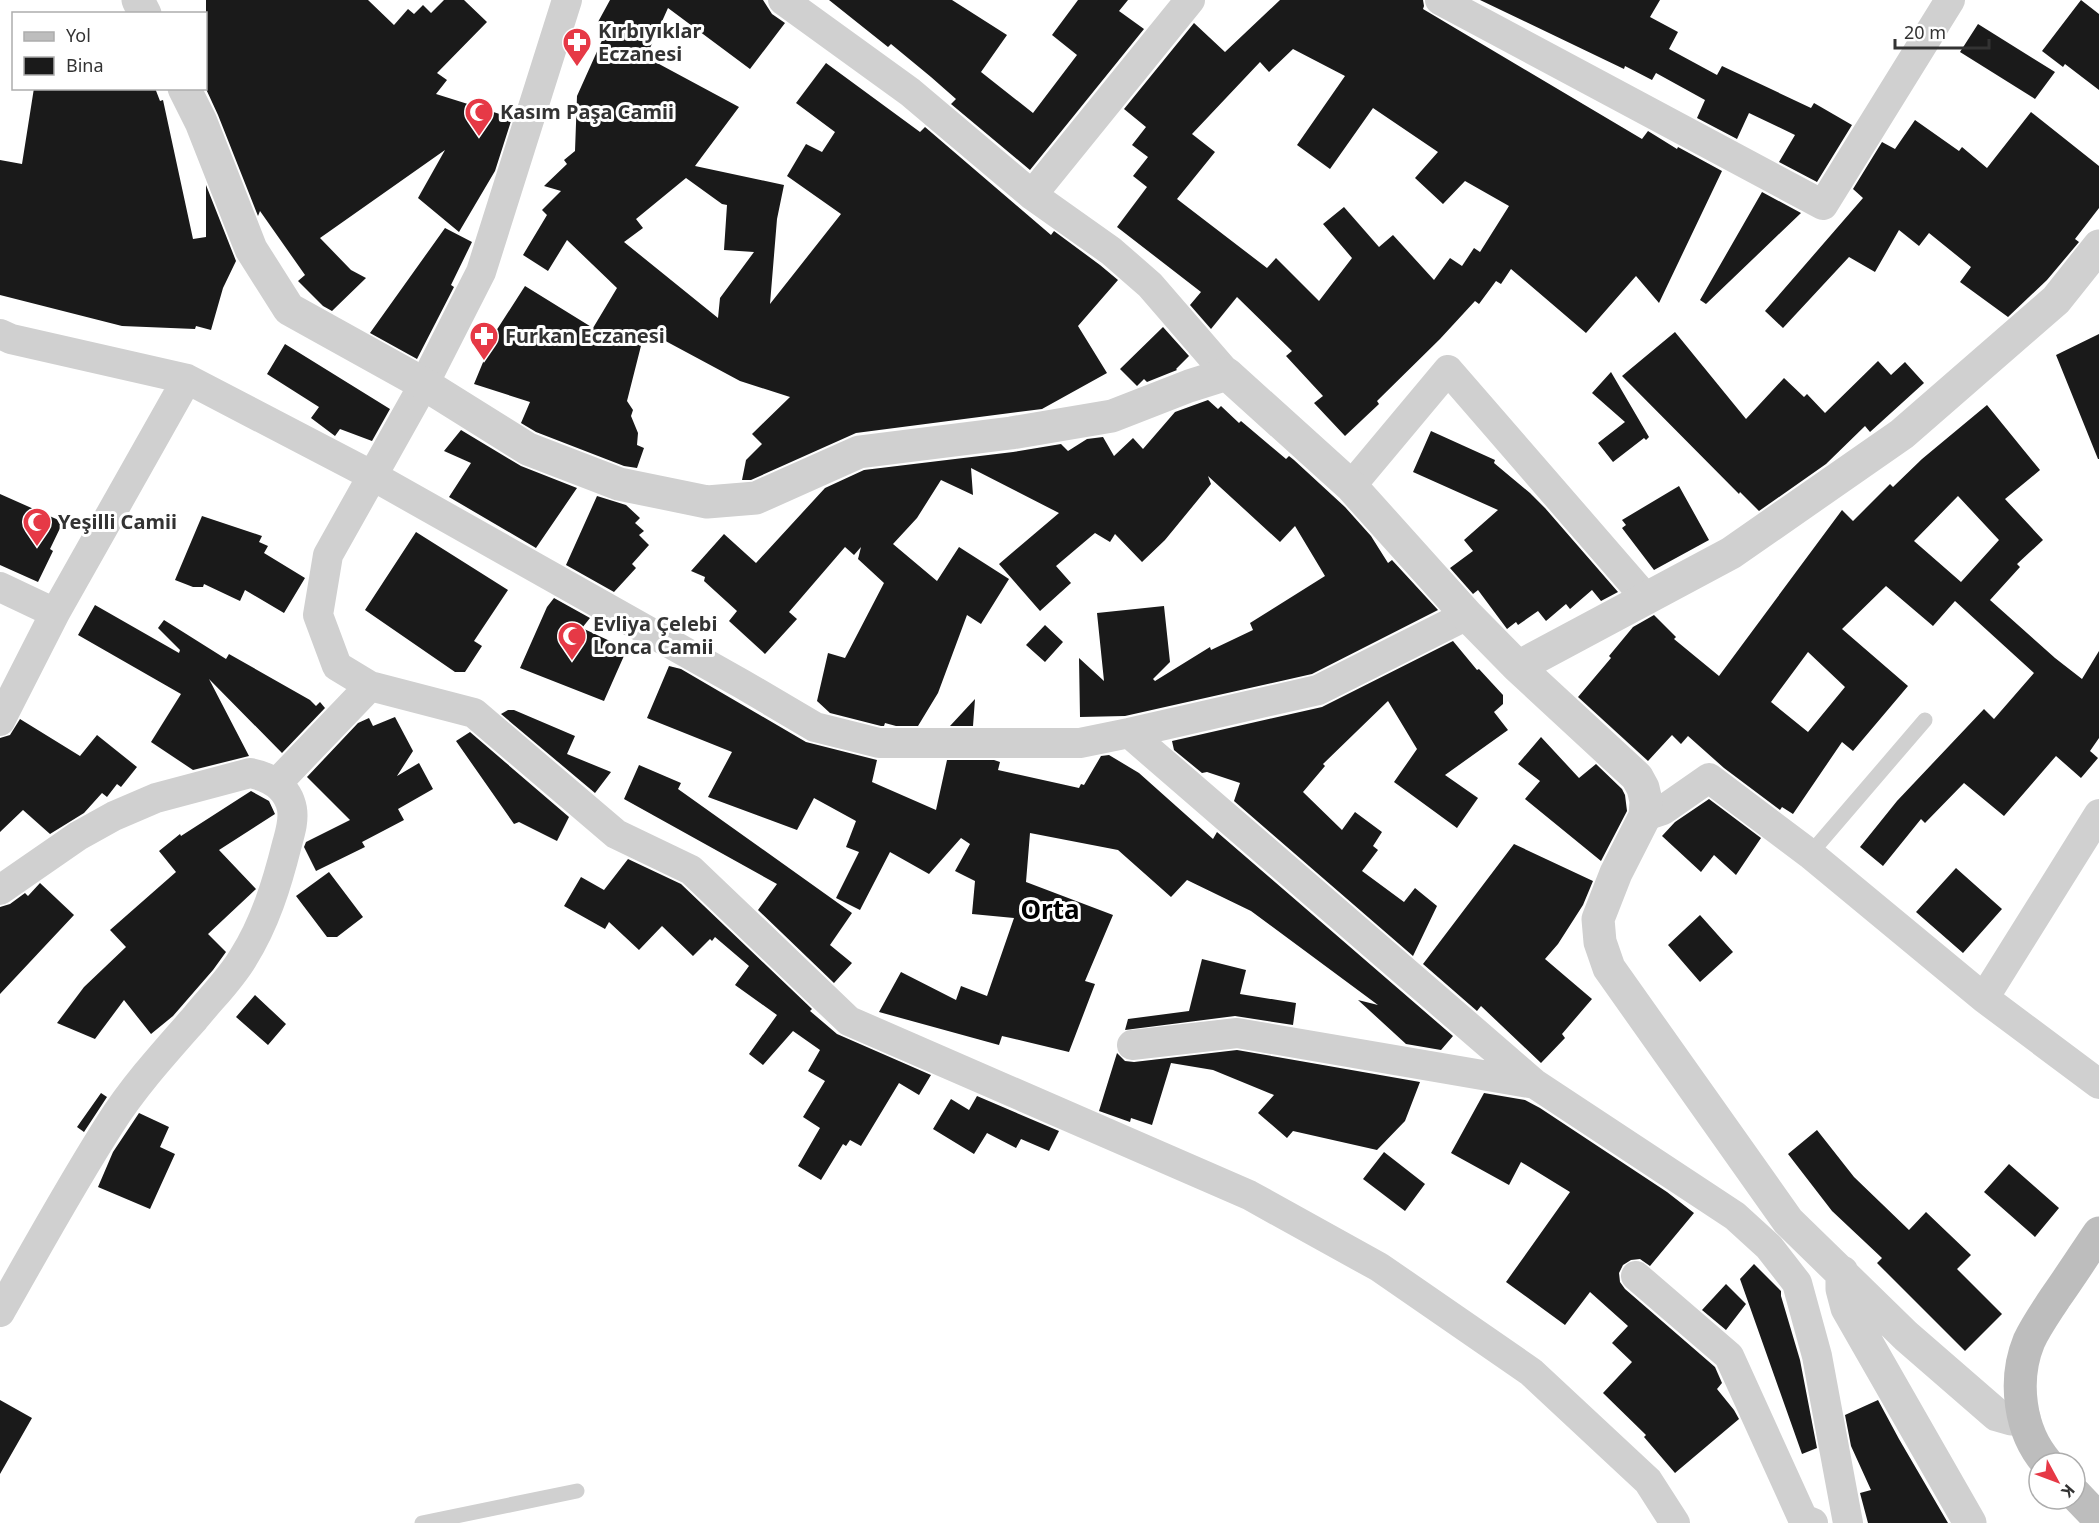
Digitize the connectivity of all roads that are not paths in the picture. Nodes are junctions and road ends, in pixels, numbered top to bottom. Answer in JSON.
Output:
{"nodes":[{"id":1,"x":567,"y":0,"type":"edge"},
{"id":2,"x":783,"y":0,"type":"edge"},
{"id":3,"x":1190,"y":0,"type":"edge"},
{"id":4,"x":1440,"y":0,"type":"edge"},
{"id":5,"x":1950,"y":0,"type":"edge"},
{"id":6,"x":185,"y":90,"type":"edge"},
{"id":7,"x":1032,"y":195,"type":"junction"},
{"id":8,"x":2099,"y":246,"type":"edge"},
{"id":9,"x":2099,"y":278,"type":"edge"},
{"id":10,"x":2056,"y":300,"type":"junction"},
{"id":11,"x":0,"y":334,"type":"edge"},
{"id":12,"x":1227,"y":374,"type":"junction"},
{"id":13,"x":187,"y":380,"type":"junction"},
{"id":14,"x":424,"y":384,"type":"junction"},
{"id":15,"x":373,"y":476,"type":"junction"},
{"id":16,"x":1351,"y":486,"type":"junction"},
{"id":17,"x":0,"y":586,"type":"edge"},
{"id":18,"x":1645,"y":597,"type":"junction"},
{"id":19,"x":56,"y":613,"type":"junction"},
{"id":20,"x":1467,"y":615,"type":"junction"},
{"id":21,"x":1518,"y":667,"type":"junction"},
{"id":22,"x":370,"y":686,"type":"junction"},
{"id":23,"x":1925,"y":720,"type":"dead end"},
{"id":24,"x":0,"y":721,"type":"edge"},
{"id":25,"x":1129,"y":733,"type":"junction"},
{"id":26,"x":277,"y":783,"type":"junction"},
{"id":27,"x":2099,"y":814,"type":"edge"},
{"id":28,"x":1645,"y":816,"type":"junction"},
{"id":29,"x":1810,"y":854,"type":"junction"},
{"id":30,"x":0,"y":890,"type":"edge"},
{"id":31,"x":1984,"y":998,"type":"junction"},
{"id":32,"x":1132,"y":1045,"type":"dead end"},
{"id":33,"x":1535,"y":1084,"type":"junction"},
{"id":34,"x":2099,"y":1084,"type":"edge"},
{"id":35,"x":1788,"y":1221,"type":"junction"},
{"id":36,"x":2099,"y":1233,"type":"edge"},
{"id":37,"x":1842,"y":1272,"type":"junction"},
{"id":38,"x":1636,"y":1276,"type":"dead end"},
{"id":39,"x":1797,"y":1283,"type":"junction"},
{"id":40,"x":0,"y":1312,"type":"edge"},
{"id":41,"x":2024,"y":1418,"type":"junction"},
{"id":42,"x":2039,"y":1451,"type":"edge"},
{"id":43,"x":577,"y":1491,"type":"dead end"},
{"id":44,"x":2087,"y":1506,"type":"edge"},
{"id":45,"x":2099,"y":1519,"type":"edge"},
{"id":46,"x":422,"y":1523,"type":"edge"},
{"id":47,"x":1675,"y":1523,"type":"edge"},
{"id":48,"x":1814,"y":1523,"type":"edge"},
{"id":49,"x":1848,"y":1523,"type":"edge"},
{"id":50,"x":1970,"y":1523,"type":"edge"}],
"edges":[{"from":1,"to":14,"type":"street"},
{"from":2,"to":7,"type":"street"},
{"from":3,"to":7,"type":"street"},
{"from":4,"to":5,"type":"street"},
{"from":6,"to":14,"type":"street"},
{"from":7,"to":12,"type":"street"},
{"from":8,"to":10,"type":"street"},
{"from":9,"to":10,"type":"street"},
{"from":10,"to":18,"type":"street"},
{"from":11,"to":13,"type":"street"},
{"from":12,"to":14,"type":"street"},
{"from":12,"to":16,"type":"street"},
{"from":13,"to":15,"type":"street"},
{"from":13,"to":19,"type":"street"},
{"from":14,"to":15,"type":"street"},
{"from":15,"to":22,"type":"street"},
{"from":15,"to":25,"type":"street"},
{"from":16,"to":18,"type":"street"},
{"from":16,"to":20,"type":"street"},
{"from":17,"to":19,"type":"street"},
{"from":18,"to":21,"type":"street"},
{"from":19,"to":24,"type":"street"},
{"from":20,"to":21,"type":"street"},
{"from":20,"to":25,"type":"street"},
{"from":21,"to":28,"type":"street"},
{"from":22,"to":26,"type":"street"},
{"from":22,"to":47,"type":"street"},
{"from":23,"to":29,"type":"lane"},
{"from":25,"to":33,"type":"street"},
{"from":26,"to":30,"type":"street"},
{"from":26,"to":40,"type":"street"},
{"from":27,"to":31,"type":"street"},
{"from":28,"to":29,"type":"street"},
{"from":28,"to":35,"type":"street"},
{"from":29,"to":31,"type":"street"},
{"from":31,"to":34,"type":"street"},
{"from":32,"to":33,"type":"street"},
{"from":33,"to":39,"type":"street"},
{"from":35,"to":37,"type":"street"},
{"from":35,"to":39,"type":"street"},
{"from":36,"to":41,"type":"main road"},
{"from":37,"to":41,"type":"street"},
{"from":37,"to":50,"type":"street"},
{"from":38,"to":48,"type":"street"},
{"from":39,"to":49,"type":"street"},
{"from":41,"to":42,"type":"main road"},
{"from":43,"to":46,"type":"lane"},
{"from":44,"to":45,"type":"main road"}]}
